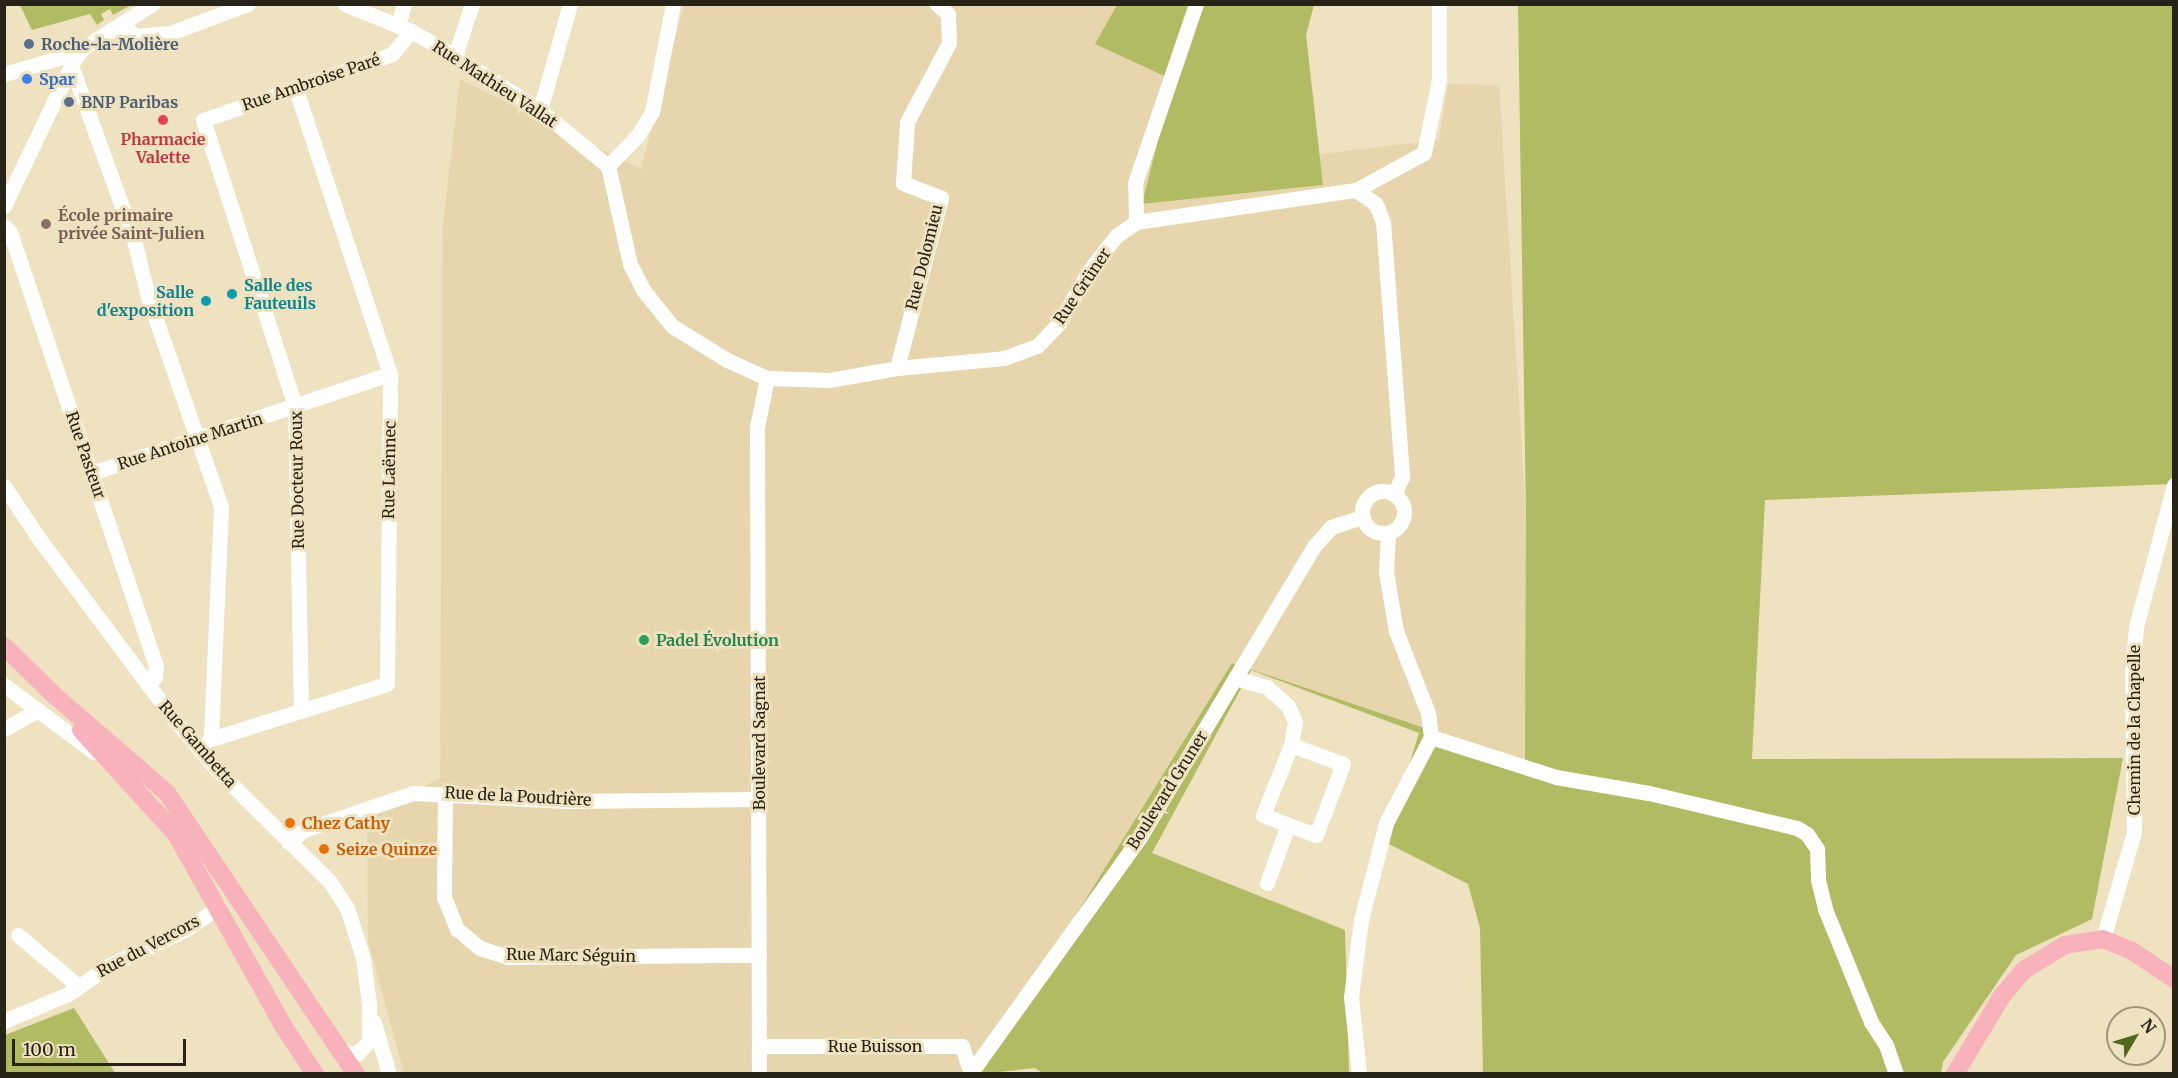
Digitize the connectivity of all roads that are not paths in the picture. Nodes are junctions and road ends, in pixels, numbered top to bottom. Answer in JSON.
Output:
{"nodes":[{"id":1,"x":152,"y":4,"type":"edge"},
{"id":2,"x":248,"y":4,"type":"edge"},
{"id":3,"x":345,"y":4,"type":"edge"},
{"id":4,"x":404,"y":4,"type":"edge"},
{"id":5,"x":472,"y":4,"type":"edge"},
{"id":6,"x":570,"y":4,"type":"edge"},
{"id":7,"x":673,"y":4,"type":"edge"},
{"id":8,"x":937,"y":4,"type":"edge"},
{"id":9,"x":1196,"y":4,"type":"edge"},
{"id":10,"x":1439,"y":4,"type":"edge"},
{"id":11,"x":120,"y":24,"type":"junction"},
{"id":12,"x":404,"y":28,"type":"junction"},
{"id":13,"x":455,"y":56,"type":"junction"},
{"id":14,"x":73,"y":62,"type":"junction"},
{"id":15,"x":4,"y":74,"type":"edge"},
{"id":16,"x":295,"y":87,"type":"junction"},
{"id":17,"x":540,"y":110,"type":"junction"},
{"id":18,"x":203,"y":120,"type":"joint"},
{"id":19,"x":608,"y":166,"type":"junction"},
{"id":20,"x":1356,"y":190,"type":"junction"},
{"id":21,"x":4,"y":206,"type":"edge"},
{"id":22,"x":1136,"y":222,"type":"junction"},
{"id":23,"x":4,"y":226,"type":"edge"},
{"id":24,"x":897,"y":368,"type":"junction"},
{"id":25,"x":390,"y":374,"type":"junction"},
{"id":26,"x":767,"y":378,"type":"junction"},
{"id":27,"x":296,"y":406,"type":"junction"},
{"id":28,"x":198,"y":438,"type":"junction"},
{"id":29,"x":92,"y":474,"type":"junction"},
{"id":30,"x":2174,"y":485,"type":"edge"},
{"id":31,"x":4,"y":486,"type":"edge"},
{"id":32,"x":1394,"y":494,"type":"junction"},
{"id":33,"x":1362,"y":517,"type":"junction"},
{"id":34,"x":1388,"y":533,"type":"junction"},
{"id":35,"x":4,"y":646,"type":"edge"},
{"id":36,"x":4,"y":656,"type":"edge"},
{"id":37,"x":1235,"y":678,"type":"junction"},
{"id":38,"x":4,"y":685,"type":"edge"},
{"id":39,"x":148,"y":686,"type":"junction"},
{"id":40,"x":38,"y":710,"type":"junction"},
{"id":41,"x":302,"y":711,"type":"junction"},
{"id":42,"x":4,"y":729,"type":"edge"},
{"id":43,"x":1431,"y":737,"type":"junction"},
{"id":44,"x":211,"y":739,"type":"junction"},
{"id":45,"x":1291,"y":745,"type":"junction"},
{"id":46,"x":199,"y":750,"type":"junction"},
{"id":47,"x":121,"y":772,"type":"junction"},
{"id":48,"x":446,"y":793,"type":"junction"},
{"id":49,"x":759,"y":799,"type":"junction"},
{"id":50,"x":1288,"y":825,"type":"junction"},
{"id":51,"x":288,"y":842,"type":"junction"},
{"id":52,"x":1267,"y":883,"type":"dead end"},
{"id":53,"x":219,"y":907,"type":"junction"},
{"id":54,"x":18,"y":935,"type":"dead end"},
{"id":55,"x":2103,"y":939,"type":"junction"},
{"id":56,"x":759,"y":955,"type":"junction"},
{"id":57,"x":2149,"y":964,"type":"junction"},
{"id":58,"x":2174,"y":979,"type":"edge"},
{"id":59,"x":77,"y":985,"type":"junction"},
{"id":60,"x":2174,"y":992,"type":"edge"},
{"id":61,"x":369,"y":1005,"type":"junction"},
{"id":62,"x":4,"y":1021,"type":"edge"},
{"id":63,"x":759,"y":1046,"type":"junction"},
{"id":64,"x":339,"y":1050,"type":"junction"},
{"id":65,"x":972,"y":1072,"type":"edge"},
{"id":66,"x":315,"y":1073,"type":"edge"},
{"id":67,"x":356,"y":1074,"type":"edge"},
{"id":68,"x":389,"y":1074,"type":"edge"},
{"id":69,"x":759,"y":1074,"type":"edge"},
{"id":70,"x":1359,"y":1074,"type":"edge"},
{"id":71,"x":1896,"y":1074,"type":"edge"},
{"id":72,"x":1955,"y":1074,"type":"edge"}],
"edges":[{"from":1,"to":11,"type":"street"},
{"from":2,"to":11,"type":"street"},
{"from":3,"to":12,"type":"street","name":"Rue Mathieu Vallat"},
{"from":4,"to":12,"type":"street"},
{"from":5,"to":13,"type":"street"},
{"from":6,"to":17,"type":"street"},
{"from":7,"to":19,"type":"street"},
{"from":8,"to":24,"type":"street","name":"Rue Dolomieu"},
{"from":9,"to":22,"type":"street"},
{"from":10,"to":20,"type":"street","name":"Rue Grüner"},
{"from":11,"to":14,"type":"street"},
{"from":12,"to":13,"type":"street","name":"Rue Mathieu Vallat"},
{"from":12,"to":16,"type":"street","name":"Rue Ambroise Paré"},
{"from":13,"to":17,"type":"street","name":"Rue Mathieu Vallat"},
{"from":14,"to":15,"type":"street"},
{"from":14,"to":21,"type":"street"},
{"from":14,"to":28,"type":"street"},
{"from":16,"to":18,"type":"street","name":"Rue Ambroise Paré"},
{"from":16,"to":25,"type":"street","name":"Rue Laënnec"},
{"from":17,"to":19,"type":"street","name":"Rue Mathieu Vallat"},
{"from":18,"to":27,"type":"street","name":"Rue Docteur Roux"},
{"from":19,"to":26,"type":"street"},
{"from":20,"to":22,"type":"street","name":"Rue Grüner"},
{"from":20,"to":32,"type":"street"},
{"from":22,"to":24,"type":"street","name":"Rue Grüner"},
{"from":23,"to":29,"type":"street","name":"Rue Pasteur"},
{"from":24,"to":26,"type":"street","name":"Rue Grüner"},
{"from":25,"to":27,"type":"street","name":"Rue Antoine Martin"},
{"from":25,"to":41,"type":"street","name":"Rue Laënnec"},
{"from":26,"to":49,"type":"street","name":"Boulevard Sagnat"},
{"from":27,"to":28,"type":"street","name":"Rue Antoine Martin"},
{"from":27,"to":41,"type":"street","name":"Rue Docteur Roux"},
{"from":28,"to":29,"type":"street","name":"Rue Antoine Martin"},
{"from":28,"to":44,"type":"street"},
{"from":29,"to":39,"type":"street","name":"Rue Pasteur"},
{"from":30,"to":55,"type":"street","name":"Chemin de la Chapelle"},
{"from":31,"to":39,"type":"street","name":"Rue Gambetta"},
{"from":32,"to":33,"type":"street"},
{"from":32,"to":34,"type":"street"},
{"from":33,"to":34,"type":"street"},
{"from":33,"to":37,"type":"street","name":"Boulevard Gruner"},
{"from":34,"to":43,"type":"street"},
{"from":35,"to":64,"type":"main road"},
{"from":36,"to":47,"type":"main road"},
{"from":37,"to":45,"type":"street"},
{"from":37,"to":65,"type":"street","name":"Boulevard Gruner"},
{"from":38,"to":40,"type":"street"},
{"from":39,"to":46,"type":"street","name":"Rue Gambetta"},
{"from":40,"to":42,"type":"street"},
{"from":40,"to":47,"type":"street"},
{"from":41,"to":44,"type":"street","name":"Rue Laënnec"},
{"from":43,"to":70,"type":"street"},
{"from":43,"to":71,"type":"street"},
{"from":44,"to":46,"type":"street"},
{"from":45,"to":50,"type":"street"},
{"from":45,"to":50,"type":"street"},
{"from":46,"to":51,"type":"street","name":"Rue Gambetta"},
{"from":47,"to":53,"type":"main road"},
{"from":48,"to":49,"type":"street","name":"Rue de la Poudrière"},
{"from":48,"to":51,"type":"street","name":"Rue de la Poudrière"},
{"from":48,"to":56,"type":"street","name":"Rue Marc Séguin"},
{"from":49,"to":56,"type":"street","name":"Boulevard Sagnat"},
{"from":50,"to":52,"type":"street"},
{"from":51,"to":61,"type":"street","name":"Rue Gambetta"},
{"from":53,"to":59,"type":"street","name":"Rue du Vercors"},
{"from":53,"to":66,"type":"main road"},
{"from":54,"to":59,"type":"street","name":"Rue du Vercors"},
{"from":55,"to":57,"type":"main road"},
{"from":55,"to":72,"type":"main road"},
{"from":56,"to":63,"type":"street","name":"Boulevard Sagnat"},
{"from":57,"to":58,"type":"main road"},
{"from":57,"to":60,"type":"main road"},
{"from":59,"to":62,"type":"street","name":"Rue du Vercors"},
{"from":61,"to":64,"type":"street"},
{"from":61,"to":68,"type":"street"},
{"from":63,"to":65,"type":"street","name":"Rue Buisson"},
{"from":63,"to":69,"type":"street","name":"Boulevard Sagnat"},
{"from":64,"to":67,"type":"main road"}]}
